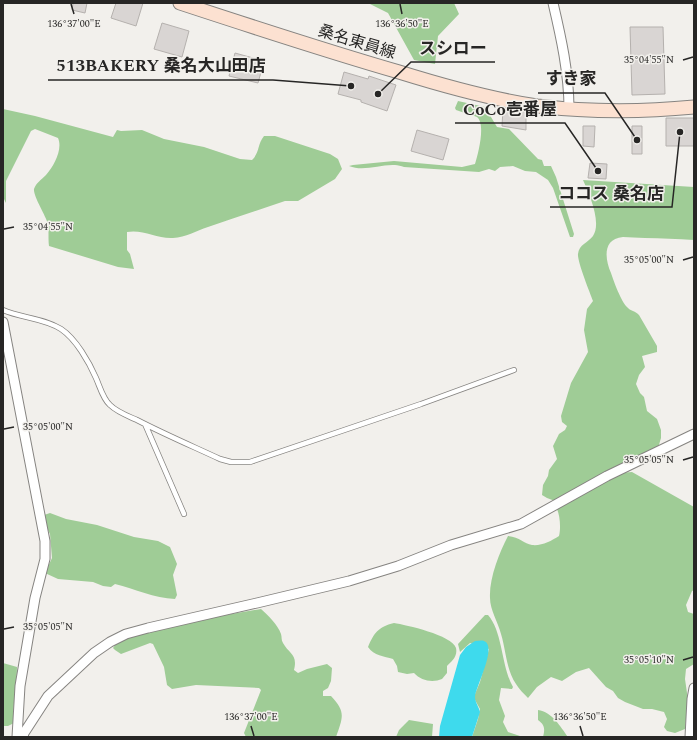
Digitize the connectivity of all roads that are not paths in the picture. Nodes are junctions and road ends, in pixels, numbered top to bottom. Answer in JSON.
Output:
{"nodes":[{"id":1,"x":180,"y":3,"type":"edge"},
{"id":2,"x":553,"y":3,"type":"edge"},
{"id":3,"x":694,"y":107,"type":"edge"},
{"id":4,"x":569,"y":109,"type":"junction"},
{"id":5,"x":3,"y":310,"type":"edge"},
{"id":6,"x":3,"y":322,"type":"edge"},
{"id":7,"x":514,"y":370,"type":"dead end"},
{"id":8,"x":145,"y":424,"type":"junction"},
{"id":9,"x":694,"y":434,"type":"edge"},
{"id":10,"x":184,"y":514,"type":"dead end"},
{"id":11,"x":694,"y":688,"type":"edge"},
{"id":12,"x":17,"y":737,"type":"edge"},
{"id":13,"x":23,"y":737,"type":"edge"},
{"id":14,"x":690,"y":737,"type":"edge"}],
"edges":[{"from":1,"to":4,"type":"main road","name":"桑名東員線"},
{"from":2,"to":4,"type":"street"},
{"from":3,"to":4,"type":"main road","name":"桑名東員線"},
{"from":5,"to":8,"type":"lane"},
{"from":6,"to":12,"type":"street"},
{"from":7,"to":8,"type":"lane"},
{"from":8,"to":10,"type":"lane"},
{"from":9,"to":13,"type":"street"},
{"from":11,"to":14,"type":"street"}]}
